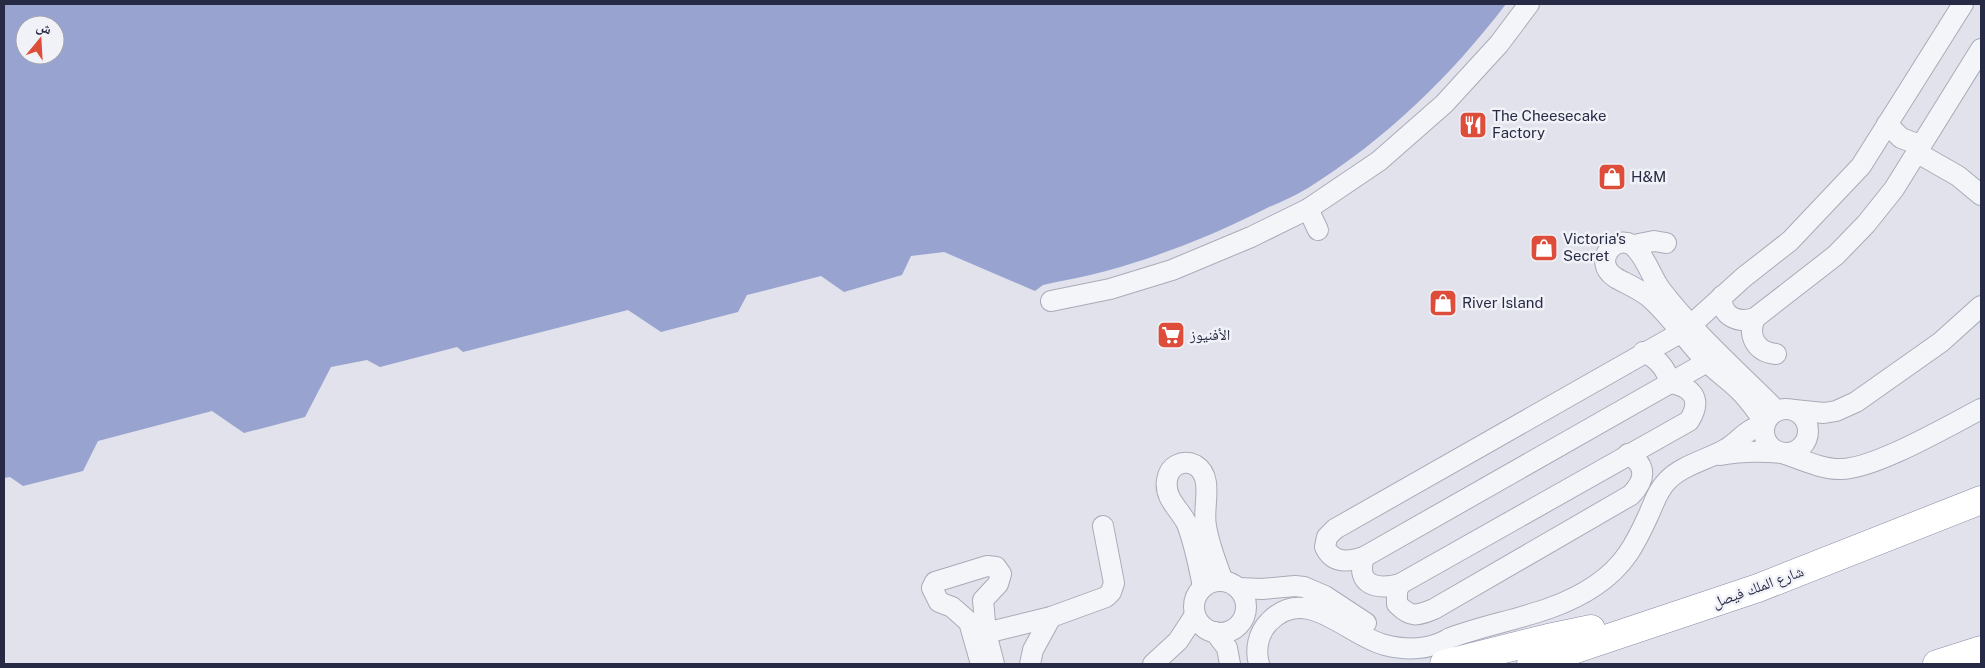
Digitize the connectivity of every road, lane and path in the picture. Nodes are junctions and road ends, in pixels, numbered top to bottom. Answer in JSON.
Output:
{"nodes":[{"id":1,"x":1529,"y":4,"type":"edge"},
{"id":2,"x":1963,"y":4,"type":"edge"},
{"id":3,"x":1981,"y":49,"type":"edge"},
{"id":4,"x":1887,"y":124,"type":"junction"},
{"id":5,"x":1918,"y":149,"type":"junction"},
{"id":6,"x":1981,"y":195,"type":"edge"},
{"id":7,"x":1308,"y":209,"type":"junction"},
{"id":8,"x":1318,"y":230,"type":"dead end"},
{"id":9,"x":1666,"y":243,"type":"dead end"},
{"id":10,"x":1634,"y":245,"type":"junction"},
{"id":11,"x":1652,"y":276,"type":"junction"},
{"id":12,"x":1637,"y":290,"type":"junction"},
{"id":13,"x":1722,"y":296,"type":"junction"},
{"id":14,"x":1051,"y":302,"type":"dead end"},
{"id":15,"x":1981,"y":306,"type":"edge"},
{"id":16,"x":1755,"y":318,"type":"junction"},
{"id":17,"x":1686,"y":328,"type":"junction"},
{"id":18,"x":1643,"y":352,"type":"junction"},
{"id":19,"x":1776,"y":354,"type":"dead end"},
{"id":20,"x":1707,"y":362,"type":"junction"},
{"id":21,"x":1670,"y":383,"type":"junction"},
{"id":22,"x":1981,"y":409,"type":"edge"},
{"id":23,"x":1775,"y":417,"type":"junction"},
{"id":24,"x":1628,"y":454,"type":"junction"},
{"id":25,"x":1783,"y":454,"type":"junction"},
{"id":26,"x":1706,"y":458,"type":"junction"},
{"id":27,"x":1976,"y":504,"type":"edge"},
{"id":28,"x":1205,"y":509,"type":"junction"},
{"id":29,"x":1182,"y":514,"type":"junction"},
{"id":30,"x":1103,"y":526,"type":"dead end"},
{"id":31,"x":1364,"y":557,"type":"junction"},
{"id":32,"x":1400,"y":584,"type":"junction"},
{"id":33,"x":1231,"y":585,"type":"junction"},
{"id":34,"x":1203,"y":587,"type":"junction"},
{"id":35,"x":1312,"y":593,"type":"junction"},
{"id":36,"x":1195,"y":615,"type":"junction"},
{"id":37,"x":1051,"y":617,"type":"junction"},
{"id":38,"x":1244,"y":617,"type":"junction"},
{"id":39,"x":1657,"y":623,"type":"junction"},
{"id":40,"x":1351,"y":628,"type":"junction"},
{"id":41,"x":1213,"y":632,"type":"junction"},
{"id":42,"x":980,"y":636,"type":"junction"},
{"id":43,"x":1450,"y":638,"type":"junction"},
{"id":44,"x":1981,"y":638,"type":"edge"},
{"id":45,"x":1981,"y":650,"type":"edge"},
{"id":46,"x":1944,"y":662,"type":"edge"},
{"id":47,"x":981,"y":664,"type":"edge"},
{"id":48,"x":994,"y":664,"type":"edge"},
{"id":49,"x":1030,"y":664,"type":"edge"},
{"id":50,"x":1153,"y":664,"type":"edge"},
{"id":51,"x":1168,"y":664,"type":"edge"},
{"id":52,"x":1230,"y":664,"type":"edge"},
{"id":53,"x":1251,"y":664,"type":"edge"},
{"id":54,"x":1259,"y":664,"type":"edge"},
{"id":55,"x":1444,"y":664,"type":"edge"},
{"id":56,"x":1531,"y":664,"type":"edge"}],
"edges":[{"from":1,"to":7,"type":"street"},
{"from":2,"to":4,"type":"street"},
{"from":3,"to":5,"type":"street"},
{"from":4,"to":5,"type":"street"},
{"from":4,"to":13,"type":"street"},
{"from":5,"to":6,"type":"street"},
{"from":5,"to":16,"type":"street"},
{"from":7,"to":8,"type":"street"},
{"from":7,"to":14,"type":"street"},
{"from":9,"to":10,"type":"street"},
{"from":10,"to":11,"type":"street"},
{"from":10,"to":12,"type":"street"},
{"from":11,"to":12,"type":"street"},
{"from":11,"to":17,"type":"street"},
{"from":12,"to":17,"type":"street"},
{"from":13,"to":16,"type":"street"},
{"from":13,"to":17,"type":"street"},
{"from":15,"to":23,"type":"street"},
{"from":16,"to":19,"type":"street"},
{"from":17,"to":18,"type":"street"},
{"from":17,"to":20,"type":"street"},
{"from":17,"to":23,"type":"street"},
{"from":18,"to":21,"type":"street"},
{"from":18,"to":31,"type":"street"},
{"from":20,"to":21,"type":"street"},
{"from":20,"to":23,"type":"street"},
{"from":21,"to":24,"type":"street"},
{"from":21,"to":31,"type":"street"},
{"from":22,"to":25,"type":"street"},
{"from":23,"to":25,"type":"street"},
{"from":23,"to":25,"type":"street"},
{"from":23,"to":26,"type":"street"},
{"from":24,"to":32,"type":"street"},
{"from":24,"to":32,"type":"street"},
{"from":25,"to":26,"type":"street"},
{"from":26,"to":43,"type":"street"},
{"from":27,"to":39,"type":"highway","name":"شارع الملك فيصل"},
{"from":28,"to":29,"type":"street"},
{"from":28,"to":29,"type":"street"},
{"from":28,"to":33,"type":"street"},
{"from":29,"to":34,"type":"street"},
{"from":30,"to":37,"type":"street"},
{"from":31,"to":32,"type":"street"},
{"from":33,"to":34,"type":"street"},
{"from":33,"to":35,"type":"street"},
{"from":33,"to":38,"type":"street"},
{"from":34,"to":36,"type":"street"},
{"from":35,"to":38,"type":"street"},
{"from":35,"to":40,"type":"street"},
{"from":35,"to":43,"type":"street"},
{"from":36,"to":41,"type":"street"},
{"from":36,"to":50,"type":"street"},
{"from":37,"to":42,"type":"street"},
{"from":37,"to":49,"type":"street"},
{"from":38,"to":41,"type":"street"},
{"from":38,"to":53,"type":"street"},
{"from":39,"to":55,"type":"highway"},
{"from":39,"to":56,"type":"highway","name":"شارع الملك فيصل"},
{"from":40,"to":43,"type":"street"},
{"from":40,"to":54,"type":"street"},
{"from":41,"to":51,"type":"street"},
{"from":41,"to":52,"type":"street"},
{"from":42,"to":47,"type":"street"},
{"from":42,"to":48,"type":"street"},
{"from":44,"to":46,"type":"highway"},
{"from":45,"to":46,"type":"highway"}]}
